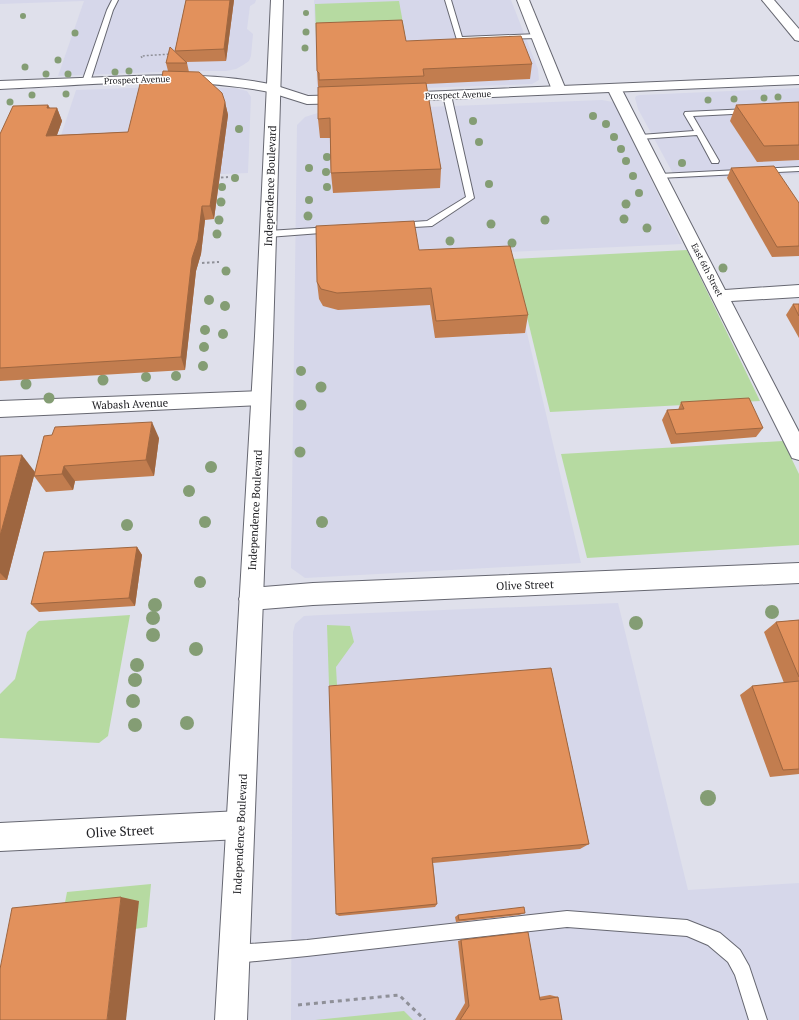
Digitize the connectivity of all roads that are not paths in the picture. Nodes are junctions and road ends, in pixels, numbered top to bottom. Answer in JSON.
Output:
{"nodes":[{"id":1,"x":115,"y":0,"type":"edge"},
{"id":2,"x":277,"y":0,"type":"edge"},
{"id":3,"x":448,"y":0,"type":"edge"},
{"id":4,"x":523,"y":0,"type":"edge"},
{"id":5,"x":768,"y":0,"type":"edge"},
{"id":6,"x":538,"y":36,"type":"junction"},
{"id":7,"x":799,"y":37,"type":"edge"},
{"id":8,"x":799,"y":80,"type":"edge"},
{"id":9,"x":86,"y":82,"type":"junction"},
{"id":10,"x":0,"y":85,"type":"edge"},
{"id":11,"x":614,"y":88,"type":"junction"},
{"id":12,"x":274,"y":89,"type":"junction"},
{"id":13,"x":559,"y":90,"type":"junction"},
{"id":14,"x":447,"y":95,"type":"junction"},
{"id":15,"x":385,"y":98,"type":"edge"},
{"id":16,"x":362,"y":99,"type":"edge"},
{"id":17,"x":759,"y":110,"type":"edge"},
{"id":18,"x":699,"y":133,"type":"junction"},
{"id":19,"x":640,"y":137,"type":"junction"},
{"id":20,"x":715,"y":160,"type":"dead end"},
{"id":21,"x":799,"y":169,"type":"edge"},
{"id":22,"x":660,"y":176,"type":"junction"},
{"id":23,"x":390,"y":226,"type":"edge"},
{"id":24,"x":343,"y":229,"type":"edge"},
{"id":25,"x":268,"y":234,"type":"junction"},
{"id":26,"x":799,"y":291,"type":"edge"},
{"id":27,"x":721,"y":296,"type":"junction"},
{"id":28,"x":260,"y":398,"type":"junction"},
{"id":29,"x":0,"y":409,"type":"edge"},
{"id":30,"x":793,"y":428,"type":"edge"},
{"id":31,"x":799,"y":452,"type":"edge"},
{"id":32,"x":799,"y":573,"type":"edge"},
{"id":33,"x":251,"y":599,"type":"junction"},
{"id":34,"x":240,"y":825,"type":"junction"},
{"id":35,"x":0,"y":837,"type":"edge"},
{"id":36,"x":234,"y":954,"type":"junction"},
{"id":37,"x":231,"y":1020,"type":"edge"},
{"id":38,"x":758,"y":1020,"type":"edge"}],
"edges":[{"from":1,"to":9,"type":"lane"},
{"from":2,"to":12,"type":"street","name":"Independence Boulevard"},
{"from":3,"to":6,"type":"lane"},
{"from":4,"to":6,"type":"street"},
{"from":5,"to":7,"type":"street"},
{"from":6,"to":13,"type":"street"},
{"from":8,"to":11,"type":"street","name":"Prospect Avenue"},
{"from":9,"to":10,"type":"street","name":"Prospect Avenue"},
{"from":9,"to":12,"type":"street","name":"Prospect Avenue"},
{"from":11,"to":13,"type":"street","name":"Prospect Avenue"},
{"from":11,"to":19,"type":"street","name":"East 6th Street"},
{"from":12,"to":16,"type":"street","name":"Prospect Avenue"},
{"from":12,"to":25,"type":"street","name":"Independence Boulevard"},
{"from":13,"to":14,"type":"street","name":"Prospect Avenue"},
{"from":14,"to":15,"type":"street","name":"Prospect Avenue"},
{"from":14,"to":23,"type":"lane"},
{"from":17,"to":18,"type":"lane"},
{"from":18,"to":19,"type":"lane"},
{"from":18,"to":20,"type":"lane"},
{"from":19,"to":22,"type":"street","name":"East 6th Street"},
{"from":21,"to":22,"type":"lane"},
{"from":22,"to":27,"type":"street","name":"East 6th Street"},
{"from":24,"to":25,"type":"lane"},
{"from":25,"to":28,"type":"street","name":"Independence Boulevard"},
{"from":26,"to":27,"type":"street"},
{"from":27,"to":30,"type":"street","name":"East 6th Street"},
{"from":28,"to":29,"type":"street","name":"Wabash Avenue"},
{"from":28,"to":33,"type":"street","name":"Independence Boulevard"},
{"from":30,"to":31,"type":"street","name":"East 6th Street"},
{"from":32,"to":33,"type":"street","name":"Olive Street"},
{"from":33,"to":34,"type":"street","name":"Independence Boulevard"},
{"from":34,"to":35,"type":"street","name":"Olive Street"},
{"from":34,"to":36,"type":"street","name":"Independence Boulevard"},
{"from":36,"to":37,"type":"street","name":"Independence Boulevard"},
{"from":36,"to":38,"type":"lane"}]}
